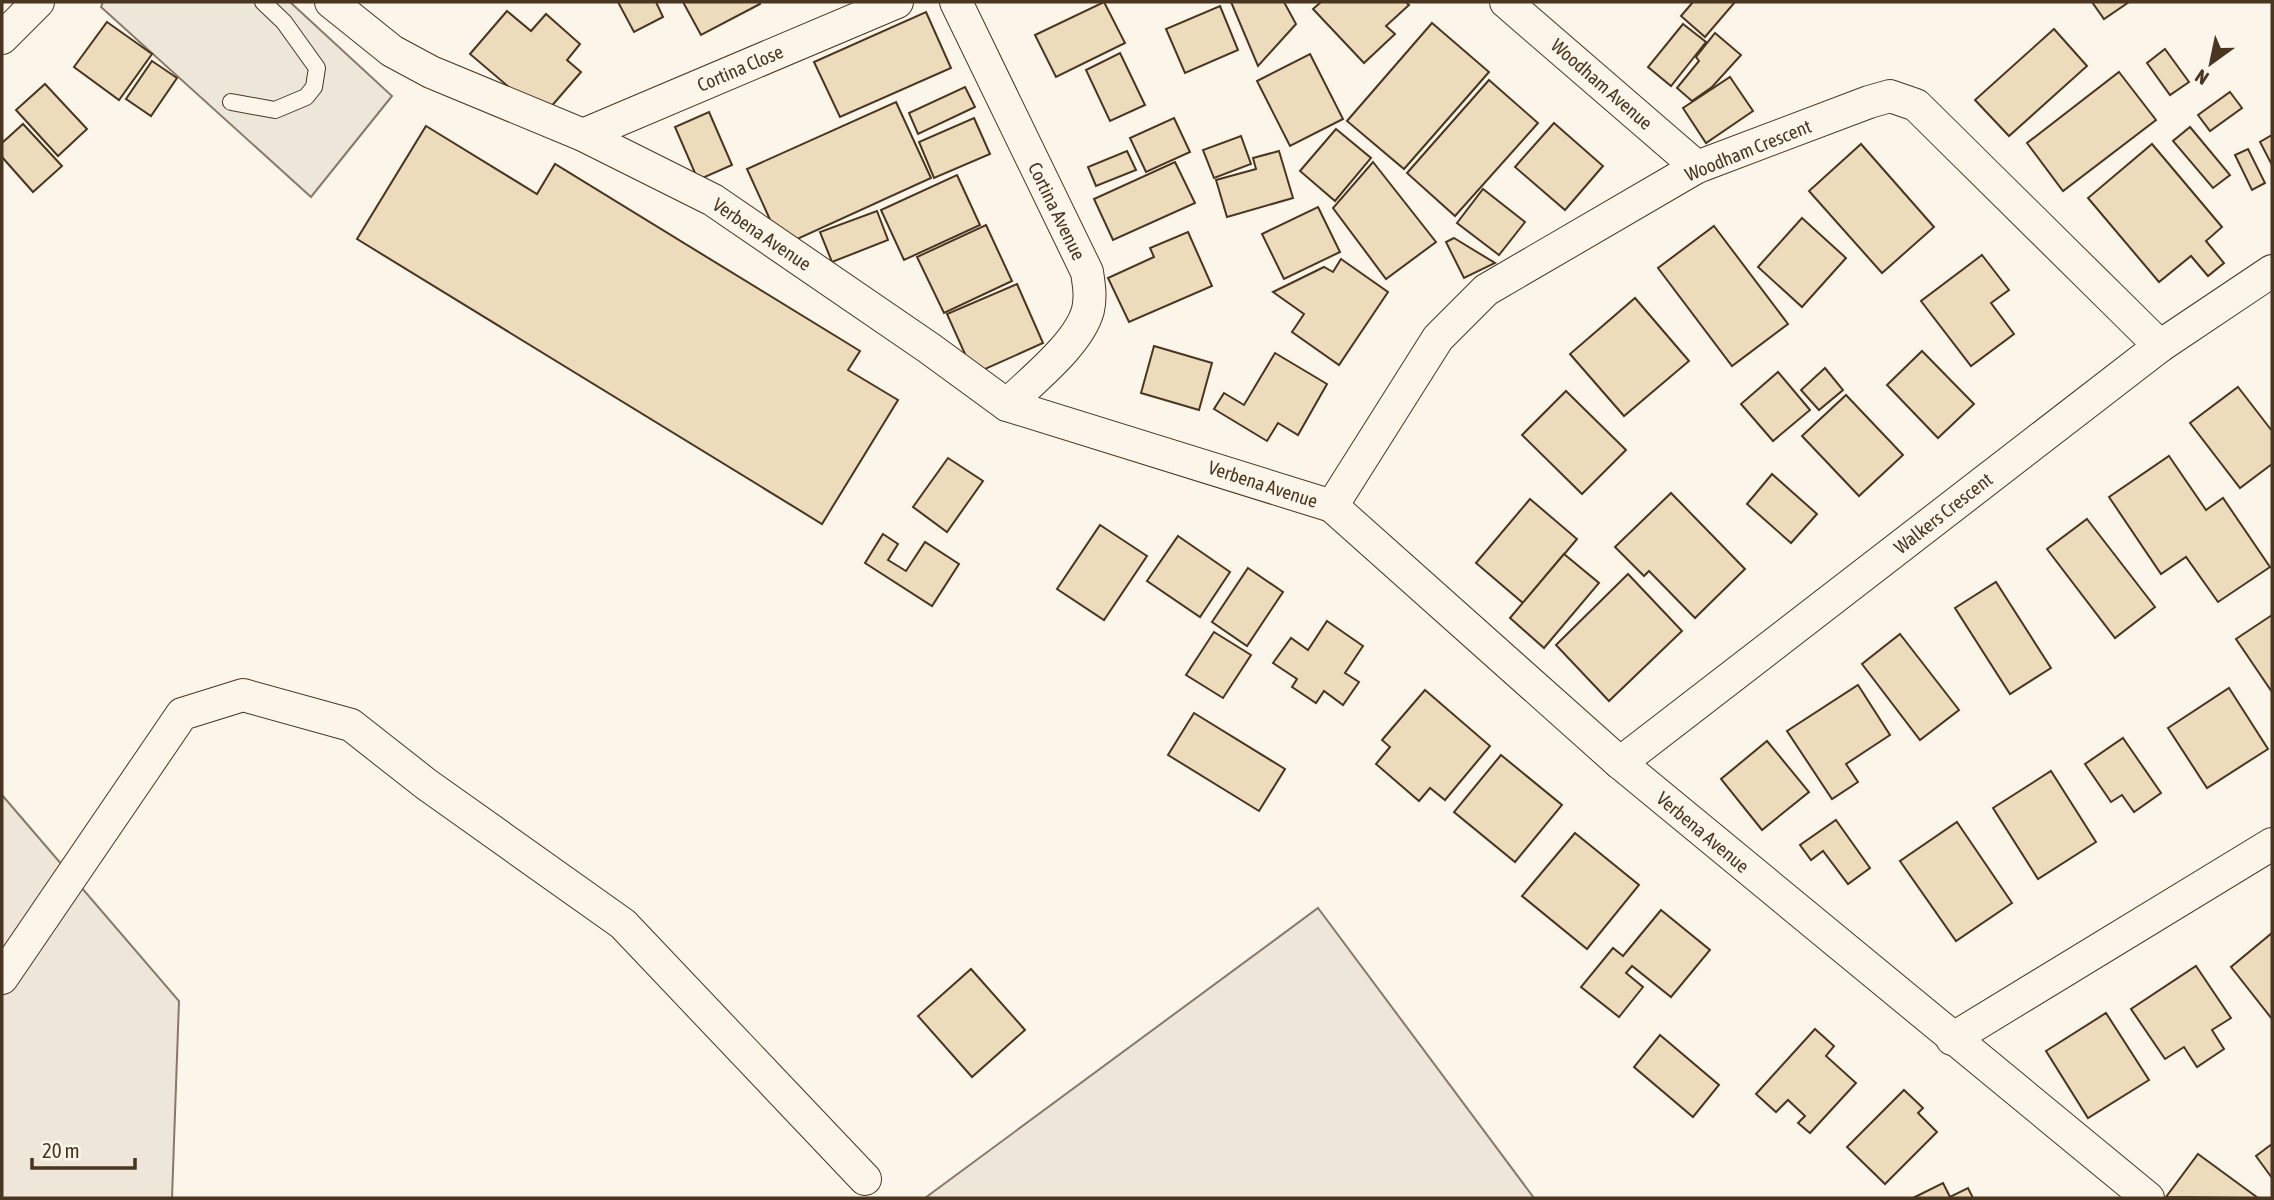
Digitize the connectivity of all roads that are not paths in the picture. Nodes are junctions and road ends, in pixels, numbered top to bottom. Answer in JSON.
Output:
{"nodes":[{"id":1,"x":38,"y":2,"type":"edge"},
{"id":2,"x":263,"y":2,"type":"edge"},
{"id":3,"x":331,"y":2,"type":"edge"},
{"id":4,"x":897,"y":2,"type":"edge"},
{"id":5,"x":956,"y":2,"type":"edge"},
{"id":6,"x":1506,"y":2,"type":"edge"},
{"id":7,"x":2,"y":38,"type":"edge"},
{"id":8,"x":231,"y":102,"type":"dead end"},
{"id":9,"x":583,"y":135,"type":"junction"},
{"id":10,"x":1698,"y":167,"type":"junction"},
{"id":11,"x":2272,"y":271,"type":"edge"},
{"id":12,"x":2161,"y":346,"type":"junction"},
{"id":13,"x":1007,"y":405,"type":"junction"},
{"id":14,"x":1332,"y":506,"type":"junction"},
{"id":15,"x":1620,"y":763,"type":"junction"},
{"id":16,"x":2272,"y":844,"type":"edge"},
{"id":17,"x":2,"y":978,"type":"edge"},
{"id":18,"x":1952,"y":1039,"type":"junction"},
{"id":19,"x":865,"y":1179,"type":"dead end"},
{"id":20,"x":2148,"y":1198,"type":"edge"}],
"edges":[{"from":1,"to":7,"type":"street"},
{"from":2,"to":8,"type":"lane"},
{"from":3,"to":9,"type":"street","name":"Verbena Avenue"},
{"from":4,"to":9,"type":"street","name":"Cortina Close"},
{"from":5,"to":13,"type":"street","name":"Cortina Avenue"},
{"from":6,"to":10,"type":"street","name":"Woodham Avenue"},
{"from":9,"to":13,"type":"street","name":"Verbena Avenue"},
{"from":10,"to":12,"type":"street","name":"Woodham Crescent"},
{"from":10,"to":14,"type":"street","name":"Woodham Crescent"},
{"from":11,"to":12,"type":"street","name":"Walkers Crescent"},
{"from":12,"to":15,"type":"street","name":"Walkers Crescent"},
{"from":13,"to":14,"type":"street","name":"Verbena Avenue"},
{"from":14,"to":15,"type":"street","name":"Verbena Avenue"},
{"from":15,"to":18,"type":"street","name":"Verbena Avenue"},
{"from":16,"to":18,"type":"street"},
{"from":17,"to":19,"type":"street"},
{"from":18,"to":20,"type":"street","name":"Verbena Avenue"}]}
